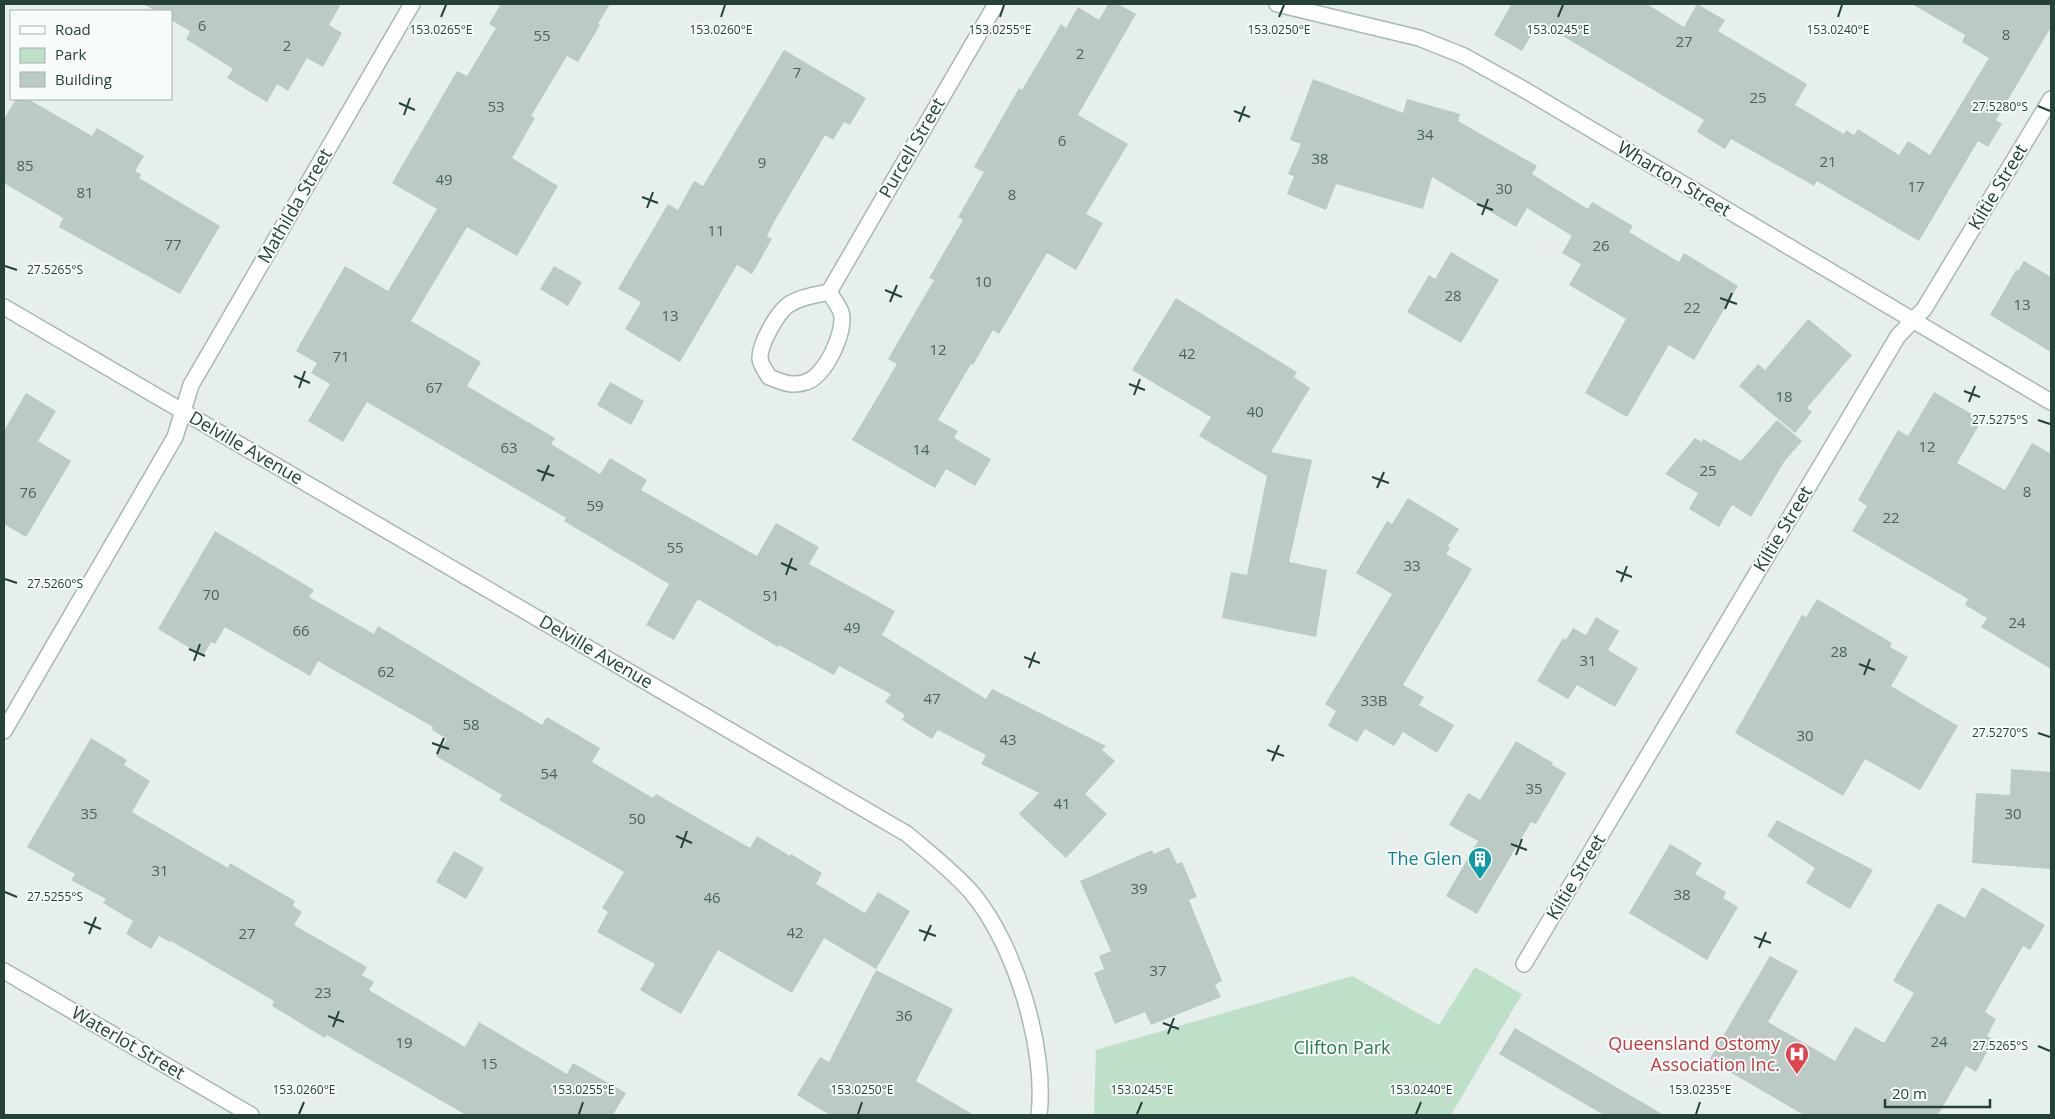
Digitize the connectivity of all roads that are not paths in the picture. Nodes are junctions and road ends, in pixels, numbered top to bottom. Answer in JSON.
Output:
{"nodes":[{"id":1,"x":412,"y":4,"type":"edge"},
{"id":2,"x":996,"y":4,"type":"edge"},
{"id":3,"x":1278,"y":4,"type":"edge"},
{"id":4,"x":2051,"y":99,"type":"edge"},
{"id":5,"x":829,"y":292,"type":"junction"},
{"id":6,"x":4,"y":307,"type":"edge"},
{"id":7,"x":1913,"y":320,"type":"junction"},
{"id":8,"x":2051,"y":402,"type":"edge"},
{"id":9,"x":184,"y":411,"type":"junction"},
{"id":10,"x":4,"y":731,"type":"edge"},
{"id":11,"x":1524,"y":964,"type":"dead end"},
{"id":12,"x":4,"y":971,"type":"edge"},
{"id":13,"x":251,"y":1115,"type":"edge"},
{"id":14,"x":1039,"y":1115,"type":"edge"}],
"edges":[{"from":1,"to":9,"type":"street","name":"Mathilda Street"},
{"from":2,"to":5,"type":"street","name":"Purcell Street"},
{"from":3,"to":7,"type":"street","name":"Wharton Street"},
{"from":4,"to":7,"type":"street","name":"Kiltie Street"},
{"from":5,"to":5,"type":"street"},
{"from":6,"to":9,"type":"street","name":"Delville Avenue"},
{"from":7,"to":8,"type":"street","name":"Wharton Street"},
{"from":7,"to":11,"type":"street","name":"Kiltie Street"},
{"from":9,"to":10,"type":"street","name":"Mathilda Street"},
{"from":9,"to":14,"type":"street","name":"Delville Avenue"},
{"from":12,"to":13,"type":"street","name":"Waterlot Street"}]}
